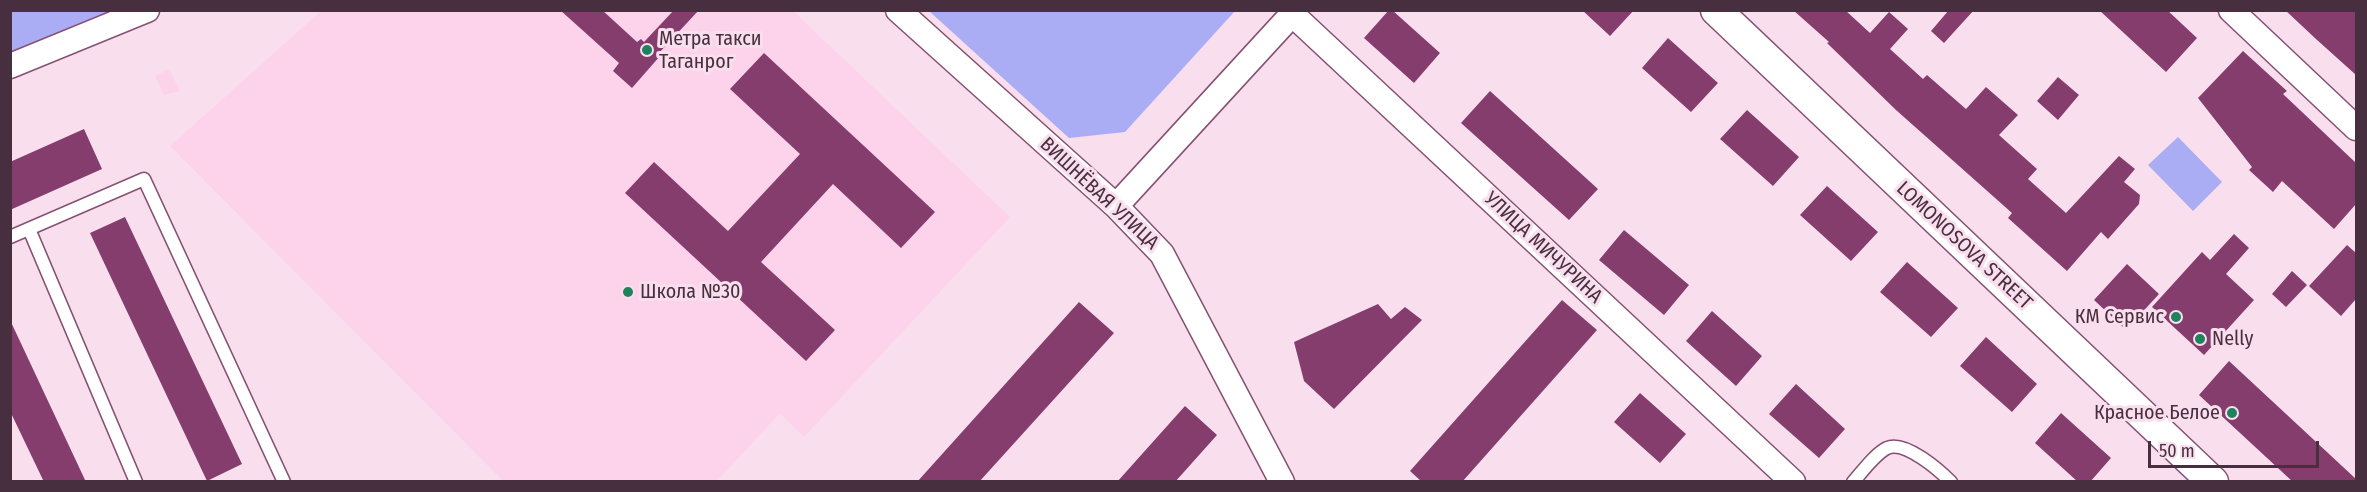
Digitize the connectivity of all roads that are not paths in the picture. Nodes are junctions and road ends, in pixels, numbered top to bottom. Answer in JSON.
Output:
{"nodes":[{"id":1,"x":147,"y":10,"type":"edge"},
{"id":2,"x":898,"y":10,"type":"edge"},
{"id":3,"x":1716,"y":10,"type":"edge"},
{"id":4,"x":2231,"y":10,"type":"edge"},
{"id":5,"x":1294,"y":12,"type":"edge"},
{"id":6,"x":10,"y":66,"type":"edge"},
{"id":7,"x":2356,"y":128,"type":"edge"},
{"id":8,"x":1116,"y":206,"type":"junction"},
{"id":9,"x":29,"y":229,"type":"junction"},
{"id":10,"x":10,"y":237,"type":"edge"},
{"id":11,"x":1275,"y":478,"type":"edge"},
{"id":12,"x":135,"y":482,"type":"edge"},
{"id":13,"x":284,"y":482,"type":"edge"},
{"id":14,"x":1793,"y":482,"type":"edge"},
{"id":15,"x":1853,"y":482,"type":"edge"},
{"id":16,"x":1951,"y":482,"type":"edge"},
{"id":17,"x":2212,"y":482,"type":"edge"}],
"edges":[{"from":1,"to":6,"type":"street"},
{"from":2,"to":8,"type":"street","name":"ВИШНЁВАЯ УЛИЦА"},
{"from":3,"to":17,"type":"street","name":"LOMONOSOVA STREET"},
{"from":4,"to":7,"type":"street"},
{"from":5,"to":8,"type":"street"},
{"from":5,"to":14,"type":"street","name":"УЛИЦА МИЧУРИНА"},
{"from":8,"to":11,"type":"street","name":"ВИШНЁВАЯ УЛИЦА"},
{"from":9,"to":10,"type":"lane"},
{"from":9,"to":12,"type":"lane"},
{"from":9,"to":13,"type":"lane"},
{"from":15,"to":16,"type":"lane"}]}
